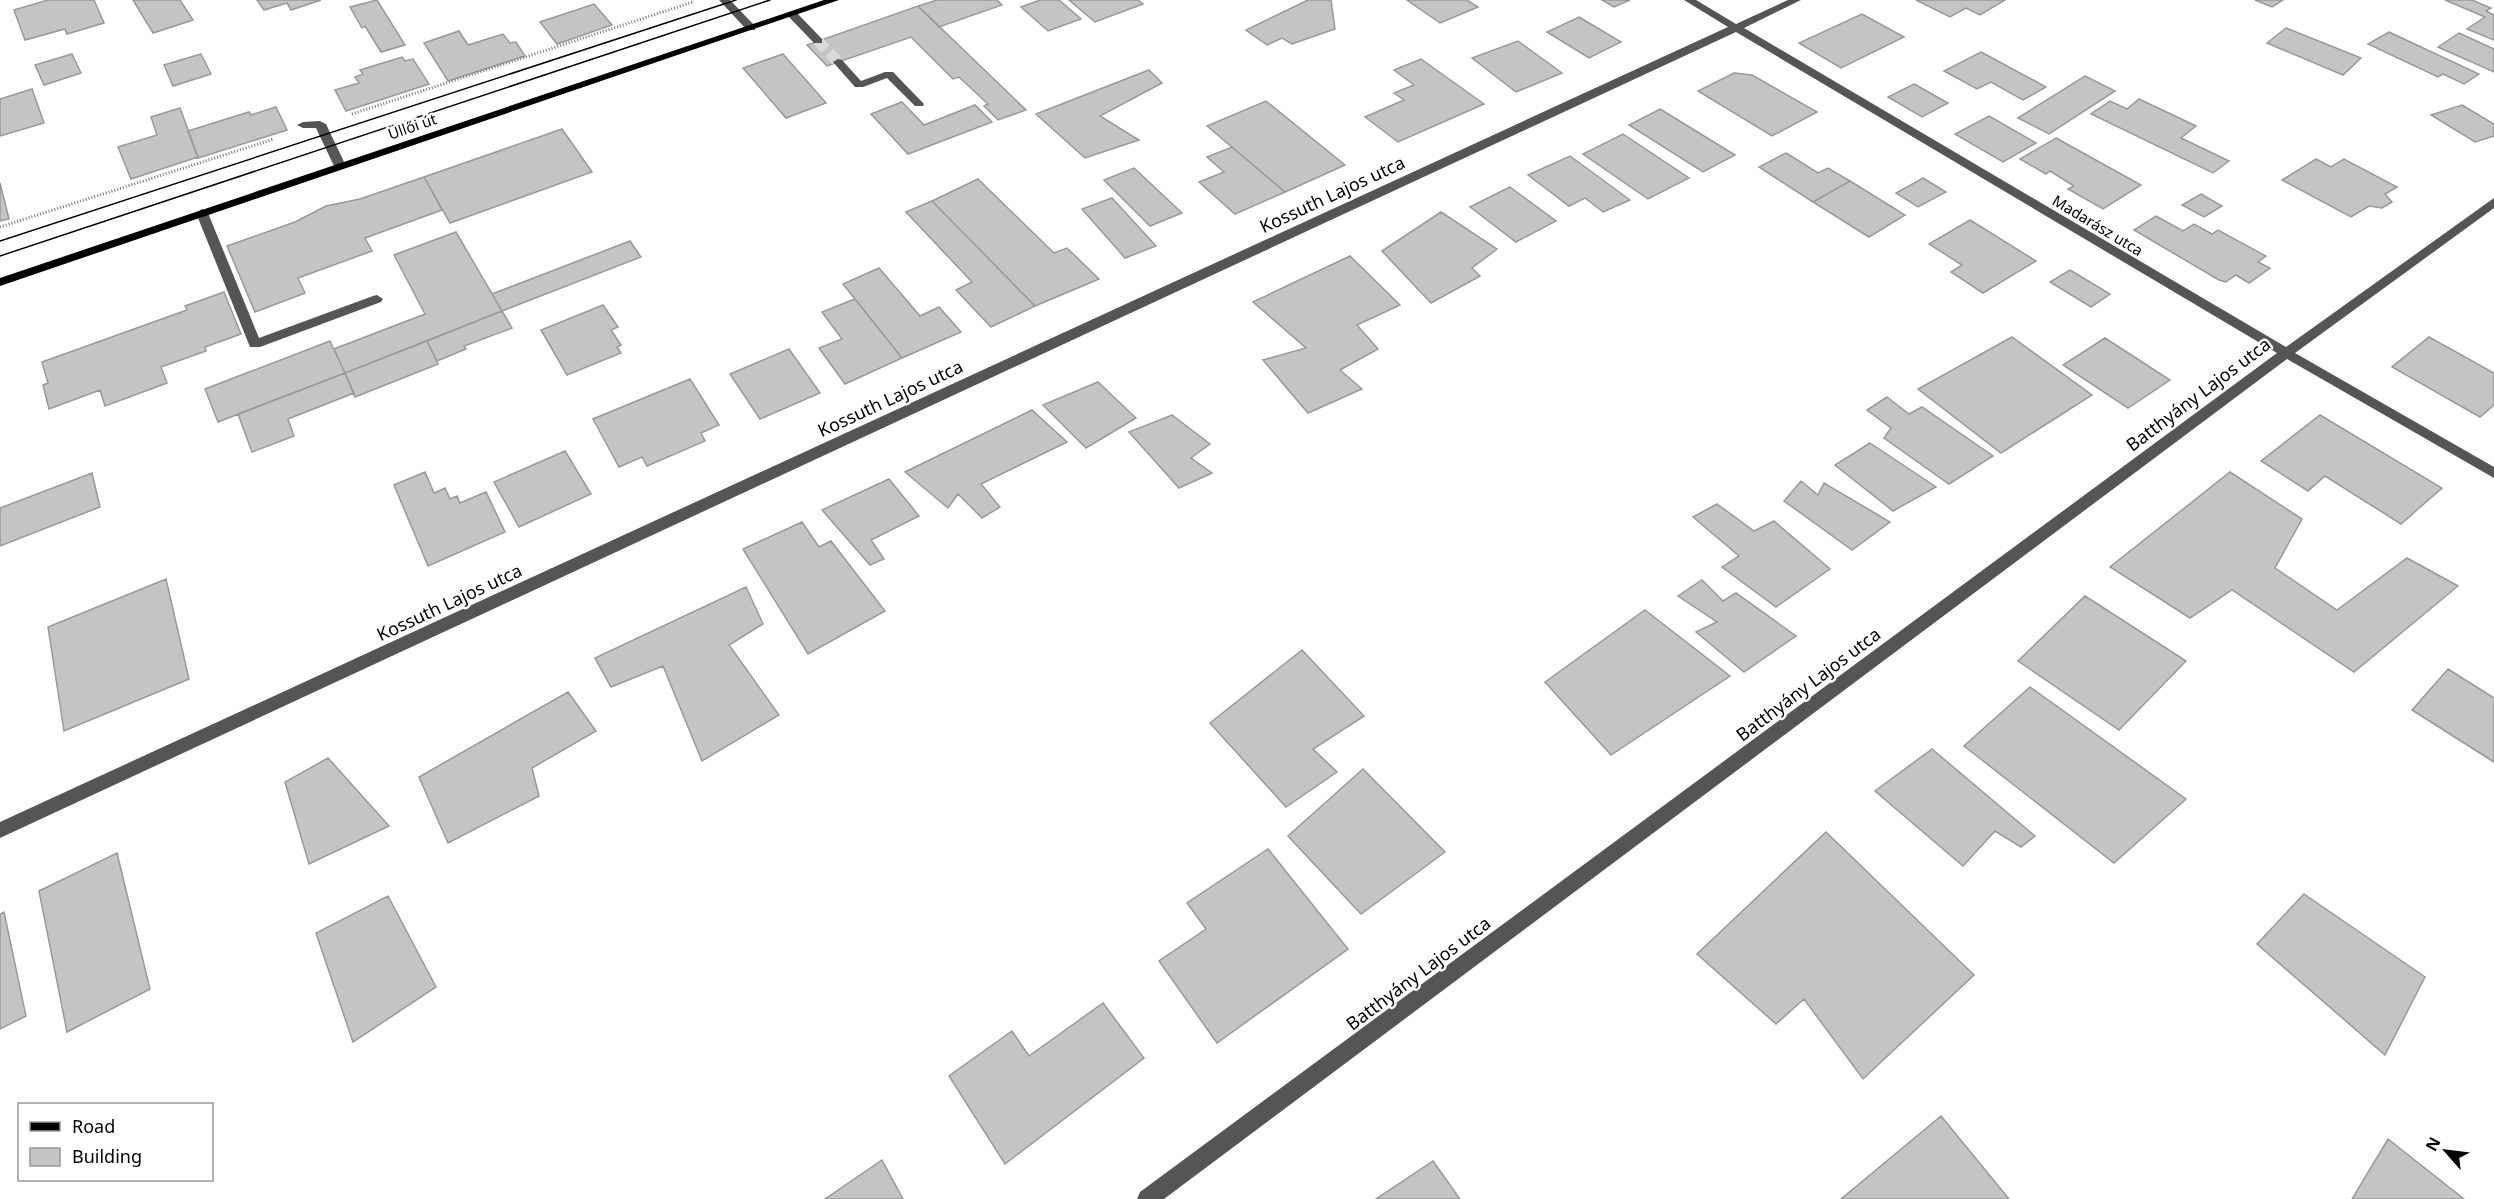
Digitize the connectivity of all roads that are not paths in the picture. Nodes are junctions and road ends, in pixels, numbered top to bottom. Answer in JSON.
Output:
{"nodes":[{"id":1,"x":724,"y":0,"type":"edge"},
{"id":2,"x":834,"y":0,"type":"edge"},
{"id":3,"x":1689,"y":0,"type":"edge"},
{"id":4,"x":1796,"y":0,"type":"edge"},
{"id":5,"x":792,"y":14,"type":"junction"},
{"id":6,"x":1736,"y":27,"type":"junction"},
{"id":7,"x":751,"y":28,"type":"junction"},
{"id":8,"x":818,"y":41,"type":"tunnel mouth"},
{"id":9,"x":838,"y":62,"type":"tunnel mouth"},
{"id":10,"x":919,"y":104,"type":"dead end"},
{"id":11,"x":332,"y":116,"type":"dead end"},
{"id":12,"x":320,"y":124,"type":"junction"},
{"id":13,"x":303,"y":125,"type":"dead end"},
{"id":14,"x":340,"y":166,"type":"junction"},
{"id":15,"x":2494,"y":202,"type":"edge"},
{"id":16,"x":202,"y":213,"type":"junction"},
{"id":17,"x":0,"y":282,"type":"edge"},
{"id":18,"x":377,"y":299,"type":"dead end"},
{"id":19,"x":2286,"y":353,"type":"junction"},
{"id":20,"x":2494,"y":473,"type":"edge"},
{"id":21,"x":0,"y":830,"type":"edge"},
{"id":22,"x":1147,"y":1199,"type":"edge"}],
"edges":[{"from":1,"to":7,"type":"street"},
{"from":2,"to":5,"type":"main road","name":"Üllői út"},
{"from":3,"to":6,"type":"street","name":"Madarász utca"},
{"from":4,"to":6,"type":"street","name":"Kossuth Lajos utca"},
{"from":5,"to":7,"type":"main road","name":"Üllői út"},
{"from":5,"to":8,"type":"street"},
{"from":6,"to":19,"type":"street","name":"Madarász utca"},
{"from":6,"to":21,"type":"street","name":"Kossuth Lajos utca"},
{"from":7,"to":14,"type":"main road","name":"Üllői út"},
{"from":9,"to":10,"type":"street"},
{"from":11,"to":12,"type":"street"},
{"from":12,"to":13,"type":"street"},
{"from":12,"to":14,"type":"street"},
{"from":14,"to":16,"type":"main road","name":"Üllői út"},
{"from":15,"to":19,"type":"street","name":"Batthyány Lajos utca"},
{"from":16,"to":17,"type":"main road","name":"Üllői út"},
{"from":16,"to":18,"type":"street"},
{"from":19,"to":20,"type":"street","name":"Madarász utca"},
{"from":19,"to":22,"type":"street","name":"Batthyány Lajos utca"}]}
